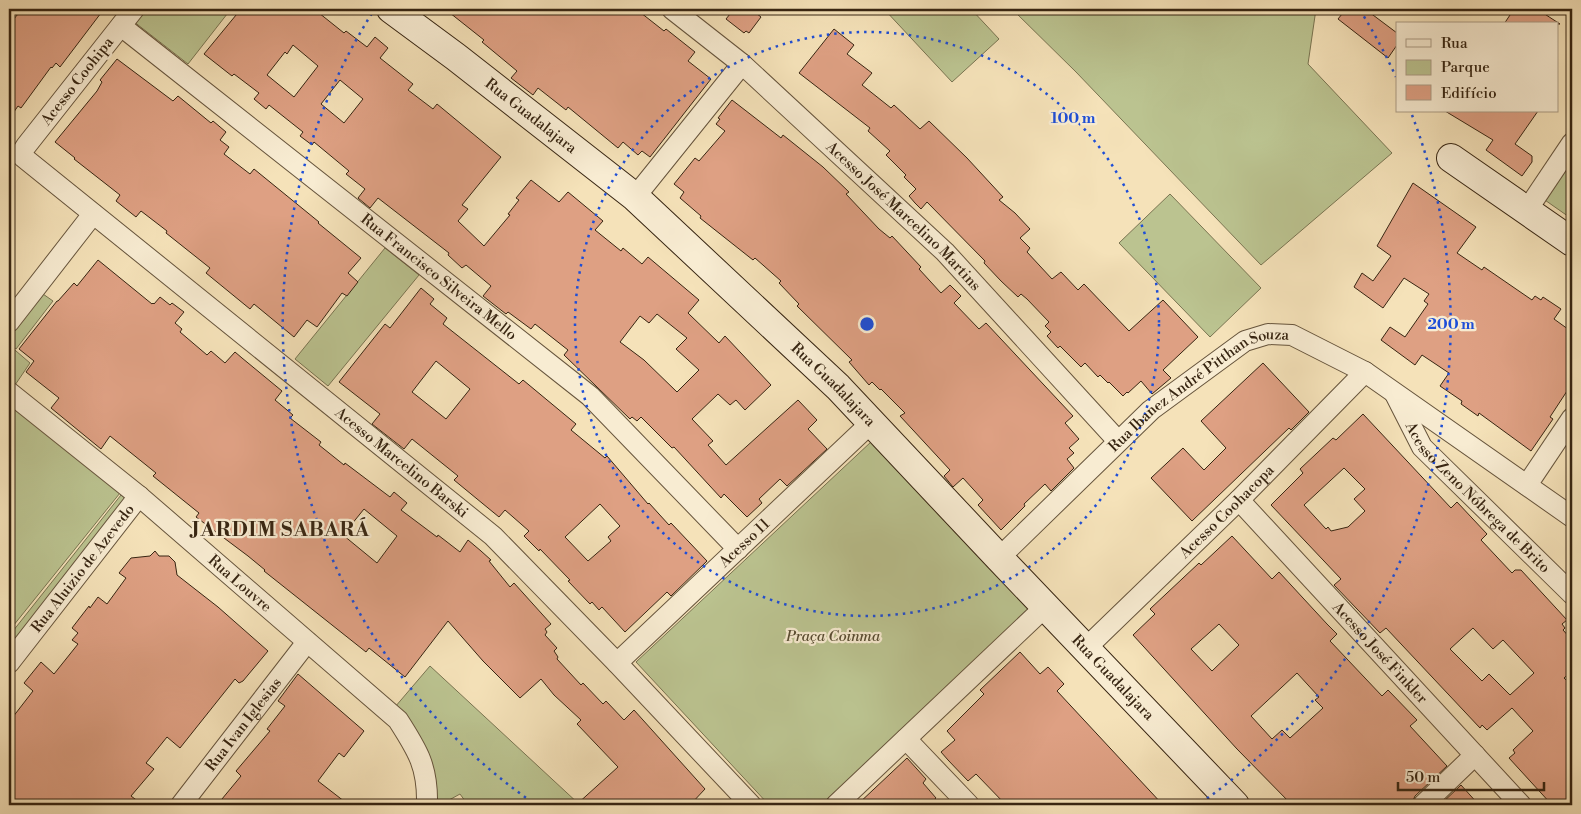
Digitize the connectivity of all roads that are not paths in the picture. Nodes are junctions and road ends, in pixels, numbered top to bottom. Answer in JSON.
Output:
{"nodes":[{"id":1,"x":134,"y":9,"type":"edge"},
{"id":2,"x":391,"y":9,"type":"edge"},
{"id":3,"x":672,"y":9,"type":"edge"},
{"id":4,"x":121,"y":26,"type":"junction"},
{"id":5,"x":742,"y":64,"type":"junction"},
{"id":6,"x":1572,"y":143,"type":"edge"},
{"id":7,"x":21,"y":154,"type":"joint"},
{"id":8,"x":1451,"y":158,"type":"dead end"},
{"id":9,"x":635,"y":197,"type":"junction"},
{"id":10,"x":1527,"y":210,"type":"junction"},
{"id":11,"x":93,"y":214,"type":"junction"},
{"id":12,"x":1572,"y":242,"type":"edge"},
{"id":13,"x":9,"y":322,"type":"edge"},
{"id":14,"x":1365,"y":372,"type":"junction"},
{"id":15,"x":9,"y":392,"type":"edge"},
{"id":16,"x":1394,"y":392,"type":"junction"},
{"id":17,"x":1572,"y":418,"type":"edge"},
{"id":18,"x":872,"y":422,"type":"junction"},
{"id":19,"x":1118,"y":441,"type":"junction"},
{"id":20,"x":1527,"y":485,"type":"junction"},
{"id":21,"x":139,"y":496,"type":"junction"},
{"id":22,"x":1239,"y":500,"type":"junction"},
{"id":23,"x":1572,"y":517,"type":"edge"},
{"id":24,"x":738,"y":549,"type":"junction"},
{"id":25,"x":999,"y":558,"type":"junction"},
{"id":26,"x":1572,"y":594,"type":"edge"},
{"id":27,"x":1046,"y":606,"type":"junction"},
{"id":28,"x":307,"y":642,"type":"junction"},
{"id":29,"x":1086,"y":648,"type":"junction"},
{"id":30,"x":9,"y":663,"type":"edge"},
{"id":31,"x":617,"y":663,"type":"junction"},
{"id":32,"x":906,"y":739,"type":"junction"},
{"id":33,"x":1475,"y":755,"type":"junction"},
{"id":34,"x":180,"y":805,"type":"edge"},
{"id":35,"x":427,"y":805,"type":"edge"},
{"id":36,"x":751,"y":805,"type":"edge"},
{"id":37,"x":836,"y":805,"type":"edge"},
{"id":38,"x":969,"y":805,"type":"edge"},
{"id":39,"x":1235,"y":805,"type":"edge"},
{"id":40,"x":1423,"y":805,"type":"edge"},
{"id":41,"x":1521,"y":805,"type":"edge"}],
"edges":[{"from":1,"to":4,"type":"street","name":"Acesso Coohipa"},
{"from":2,"to":9,"type":"main road","name":"Rua Guadalajara"},
{"from":3,"to":5,"type":"street","name":"Acesso José Marcelino Martins"},
{"from":4,"to":7,"type":"street","name":"Acesso Coohipa"},
{"from":4,"to":24,"type":"street","name":"Rua Francisco Silveira Mello"},
{"from":5,"to":9,"type":"street"},
{"from":5,"to":19,"type":"street","name":"Acesso José Marcelino Martins"},
{"from":6,"to":10,"type":"street"},
{"from":7,"to":11,"type":"street","name":"Acesso Marcelino Barski"},
{"from":8,"to":10,"type":"main road"},
{"from":9,"to":18,"type":"main road","name":"Rua Guadalajara"},
{"from":10,"to":12,"type":"main road"},
{"from":11,"to":13,"type":"street"},
{"from":11,"to":31,"type":"street","name":"Acesso Marcelino Barski"},
{"from":14,"to":16,"type":"street","name":"Rua Ibanez André Pitthan Souza"},
{"from":14,"to":19,"type":"street","name":"Rua Ibanez André Pitthan Souza"},
{"from":14,"to":22,"type":"street","name":"Acesso Coohacopa"},
{"from":15,"to":21,"type":"street","name":"Rua Louvre"},
{"from":16,"to":20,"type":"street","name":"Rua Ibanez André Pitthan Souza"},
{"from":16,"to":26,"type":"street","name":"Acesso Zeno Nóbrega de Brito"},
{"from":17,"to":20,"type":"street"},
{"from":18,"to":24,"type":"street","name":"Acesso 11"},
{"from":18,"to":25,"type":"main road","name":"Rua Guadalajara"},
{"from":19,"to":25,"type":"street","name":"Rua Ibanez André Pitthan Souza"},
{"from":20,"to":23,"type":"street","name":"Rua Ibanez André Pitthan Souza"},
{"from":21,"to":28,"type":"street","name":"Rua Louvre"},
{"from":21,"to":30,"type":"street","name":"Rua Aluizio de Azevedo"},
{"from":22,"to":29,"type":"street","name":"Acesso Coohacopa"},
{"from":22,"to":33,"type":"street","name":"Acesso José Finkler"},
{"from":24,"to":31,"type":"street","name":"Acesso 11"},
{"from":25,"to":27,"type":"main road","name":"Rua Guadalajara"},
{"from":27,"to":29,"type":"main road","name":"Rua Guadalajara"},
{"from":27,"to":32,"type":"street"},
{"from":28,"to":34,"type":"street","name":"Rua Ivan Iglesias"},
{"from":28,"to":35,"type":"street","name":"Rua Louvre"},
{"from":29,"to":39,"type":"main road","name":"Rua Guadalajara"},
{"from":31,"to":36,"type":"street","name":"Acesso Marcelino Barski"},
{"from":32,"to":37,"type":"street"},
{"from":32,"to":38,"type":"street"},
{"from":33,"to":40,"type":"street"},
{"from":33,"to":41,"type":"street","name":"Acesso José Finkler"}]}
